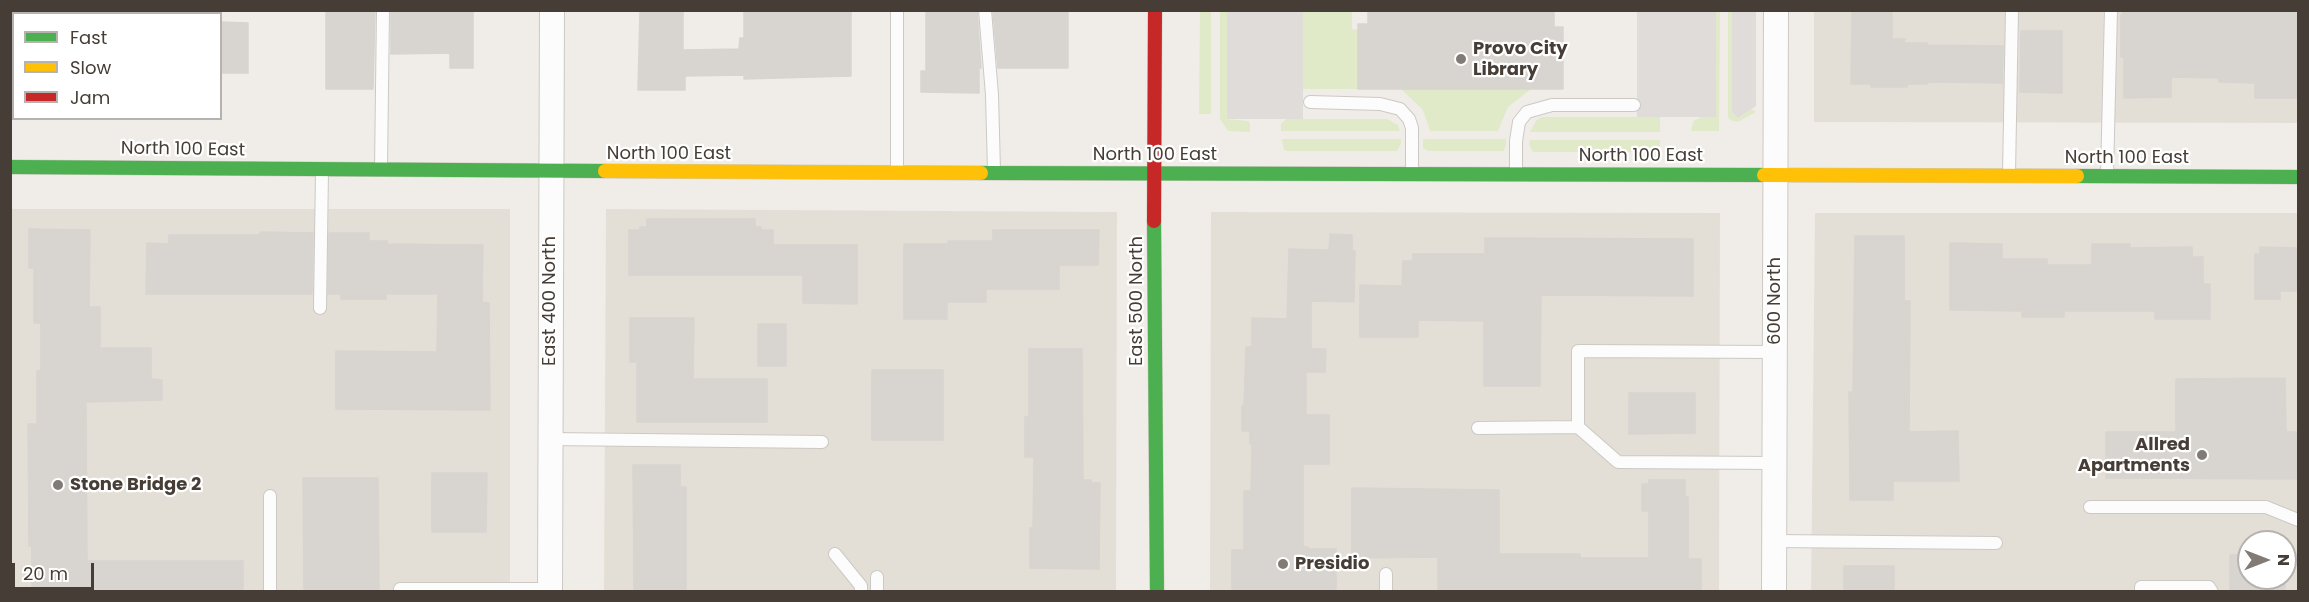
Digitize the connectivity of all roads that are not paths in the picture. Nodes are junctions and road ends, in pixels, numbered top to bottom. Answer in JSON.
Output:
{"nodes":[{"id":1,"x":383,"y":10,"type":"edge"},
{"id":2,"x":552,"y":10,"type":"edge"},
{"id":3,"x":897,"y":10,"type":"edge"},
{"id":4,"x":985,"y":10,"type":"edge"},
{"id":5,"x":1155,"y":10,"type":"edge"},
{"id":6,"x":1776,"y":10,"type":"edge"},
{"id":7,"x":2012,"y":10,"type":"edge"},
{"id":8,"x":2111,"y":10,"type":"edge"},
{"id":9,"x":1310,"y":102,"type":"dead end"},
{"id":10,"x":1634,"y":105,"type":"dead end"},
{"id":11,"x":10,"y":167,"type":"edge"},
{"id":12,"x":322,"y":170,"type":"junction"},
{"id":13,"x":381,"y":170,"type":"junction"},
{"id":14,"x":550,"y":171,"type":"junction"},
{"id":15,"x":897,"y":172,"type":"junction"},
{"id":16,"x":994,"y":172,"type":"junction"},
{"id":17,"x":1154,"y":172,"type":"junction"},
{"id":18,"x":1412,"y":173,"type":"junction"},
{"id":19,"x":1516,"y":174,"type":"junction"},
{"id":20,"x":1776,"y":174,"type":"junction"},
{"id":21,"x":2009,"y":176,"type":"junction"},
{"id":22,"x":2107,"y":176,"type":"junction"},
{"id":23,"x":2298,"y":177,"type":"edge"},
{"id":24,"x":320,"y":308,"type":"dead end"},
{"id":25,"x":1775,"y":352,"type":"junction"},
{"id":26,"x":1578,"y":427,"type":"junction"},
{"id":27,"x":1478,"y":428,"type":"dead end"},
{"id":28,"x":550,"y":439,"type":"junction"},
{"id":29,"x":822,"y":442,"type":"dead end"},
{"id":30,"x":1774,"y":463,"type":"junction"},
{"id":31,"x":270,"y":496,"type":"dead end"},
{"id":32,"x":2090,"y":507,"type":"dead end"},
{"id":33,"x":2298,"y":520,"type":"edge"},
{"id":34,"x":1774,"y":541,"type":"junction"},
{"id":35,"x":1996,"y":543,"type":"dead end"},
{"id":36,"x":835,"y":554,"type":"dead end"},
{"id":37,"x":1386,"y":574,"type":"dead end"},
{"id":38,"x":877,"y":577,"type":"dead end"},
{"id":39,"x":400,"y":589,"type":"dead end"},
{"id":40,"x":550,"y":590,"type":"edge"},
{"id":41,"x":270,"y":591,"type":"edge"},
{"id":42,"x":861,"y":591,"type":"edge"},
{"id":43,"x":877,"y":591,"type":"edge"},
{"id":44,"x":1157,"y":591,"type":"edge"},
{"id":45,"x":1386,"y":591,"type":"edge"},
{"id":46,"x":1774,"y":591,"type":"edge"},
{"id":47,"x":2141,"y":591,"type":"edge"},
{"id":48,"x":2212,"y":591,"type":"edge"}],
"edges":[{"from":1,"to":13,"type":"lane"},
{"from":2,"to":14,"type":"street","name":"East 400 North"},
{"from":3,"to":15,"type":"lane"},
{"from":4,"to":16,"type":"lane"},
{"from":5,"to":17,"type":"street","name":"East 500 North"},
{"from":6,"to":20,"type":"street","name":"600 North"},
{"from":7,"to":21,"type":"lane"},
{"from":8,"to":22,"type":"lane"},
{"from":9,"to":18,"type":"lane"},
{"from":10,"to":19,"type":"lane"},
{"from":11,"to":12,"type":"street","name":"North 100 East"},
{"from":12,"to":13,"type":"street","name":"North 100 East"},
{"from":12,"to":24,"type":"lane"},
{"from":13,"to":14,"type":"street","name":"North 100 East"},
{"from":14,"to":15,"type":"street","name":"North 100 East"},
{"from":14,"to":28,"type":"street","name":"East 400 North"},
{"from":15,"to":16,"type":"street","name":"North 100 East"},
{"from":16,"to":17,"type":"street","name":"North 100 East"},
{"from":17,"to":18,"type":"street","name":"North 100 East"},
{"from":17,"to":44,"type":"street","name":"East 500 North"},
{"from":18,"to":19,"type":"street","name":"North 100 East"},
{"from":19,"to":20,"type":"street","name":"North 100 East"},
{"from":20,"to":21,"type":"street","name":"North 100 East"},
{"from":20,"to":25,"type":"street","name":"600 North"},
{"from":21,"to":22,"type":"street","name":"North 100 East"},
{"from":22,"to":23,"type":"street","name":"North 100 East"},
{"from":25,"to":26,"type":"lane"},
{"from":25,"to":30,"type":"street","name":"600 North"},
{"from":26,"to":27,"type":"lane"},
{"from":26,"to":30,"type":"lane"},
{"from":28,"to":29,"type":"lane"},
{"from":28,"to":40,"type":"street","name":"East 400 North"},
{"from":30,"to":34,"type":"street","name":"600 North"},
{"from":31,"to":41,"type":"lane"},
{"from":32,"to":33,"type":"lane"},
{"from":34,"to":35,"type":"lane"},
{"from":34,"to":46,"type":"street","name":"600 North"},
{"from":36,"to":42,"type":"lane"},
{"from":37,"to":45,"type":"lane"},
{"from":38,"to":43,"type":"lane"},
{"from":39,"to":40,"type":"lane"},
{"from":47,"to":48,"type":"lane"}]}
